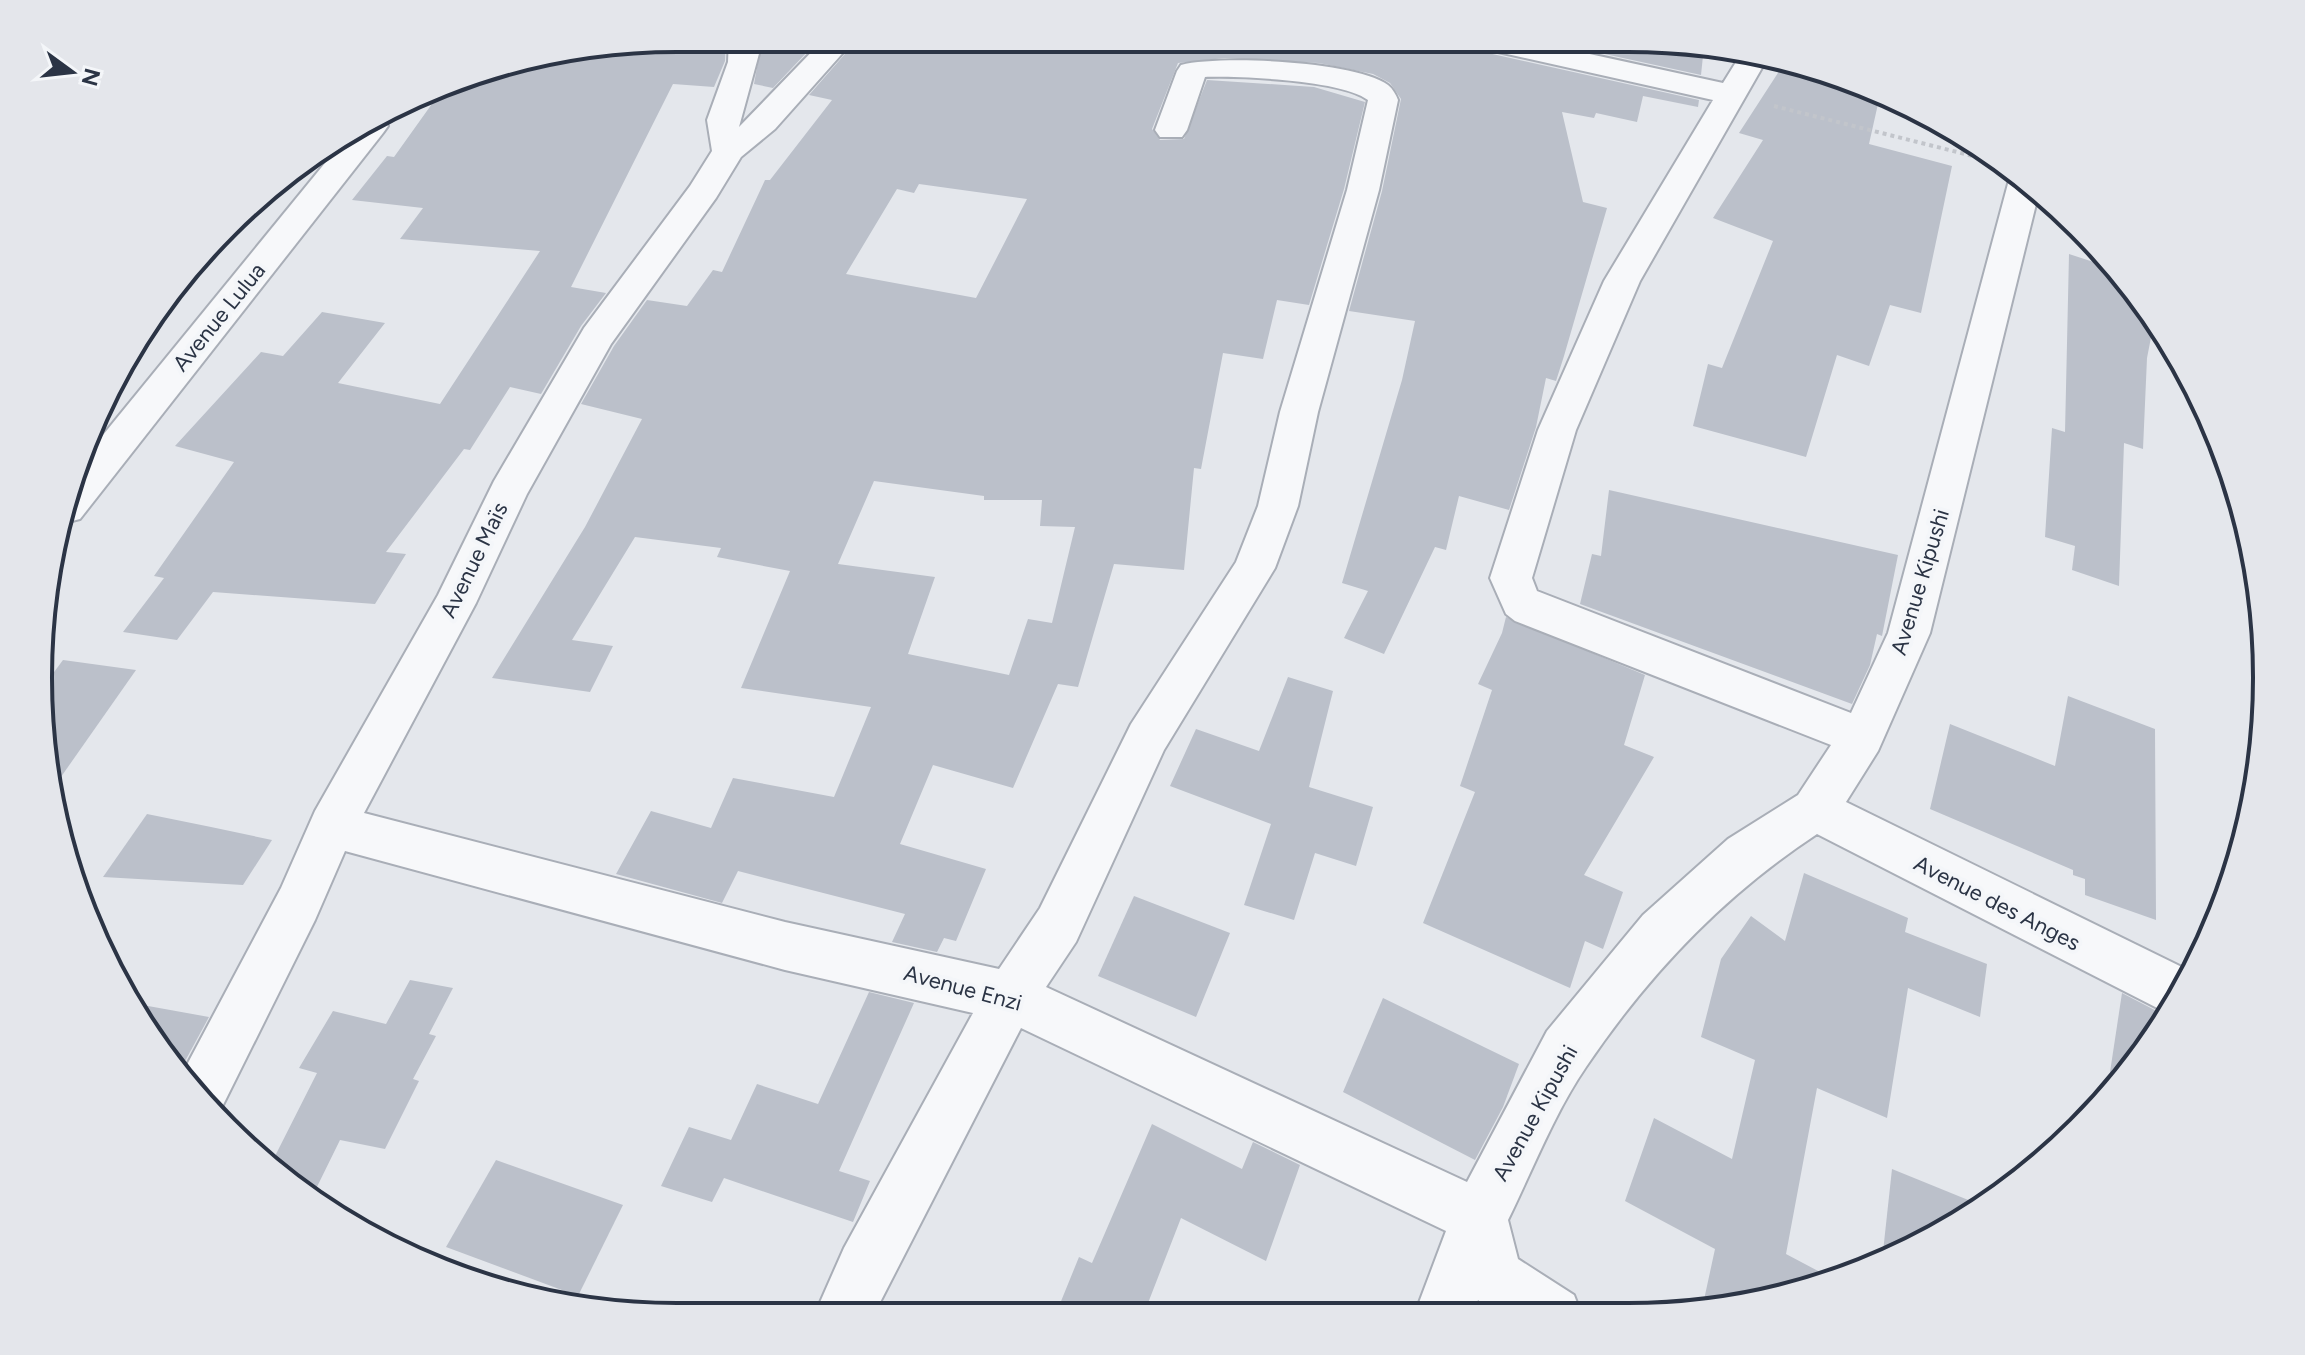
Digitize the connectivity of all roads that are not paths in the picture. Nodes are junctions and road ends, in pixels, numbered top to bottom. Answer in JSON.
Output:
{"nodes":[{"id":1,"x":745,"y":52,"type":"edge"},
{"id":2,"x":828,"y":52,"type":"edge"},
{"id":3,"x":1539,"y":52,"type":"edge"},
{"id":4,"x":1750,"y":64,"type":"edge"},
{"id":5,"x":1734,"y":95,"type":"junction"},
{"id":6,"x":1171,"y":130,"type":"dead end"},
{"id":7,"x":363,"y":137,"type":"edge"},
{"id":8,"x":728,"y":151,"type":"junction"},
{"id":9,"x":2006,"y":180,"type":"edge"},
{"id":10,"x":81,"y":489,"type":"edge"},
{"id":11,"x":1862,"y":737,"type":"junction"},
{"id":12,"x":1815,"y":810,"type":"junction"},
{"id":13,"x":332,"y":826,"type":"junction"},
{"id":14,"x":2170,"y":988,"type":"edge"},
{"id":15,"x":1010,"y":996,"type":"junction"},
{"id":16,"x":204,"y":1087,"type":"edge"},
{"id":17,"x":1479,"y":1217,"type":"junction"},
{"id":18,"x":849,"y":1303,"type":"edge"},
{"id":19,"x":1448,"y":1303,"type":"edge"},
{"id":20,"x":1532,"y":1303,"type":"edge"}],
"edges":[{"from":1,"to":8,"type":"street"},
{"from":2,"to":8,"type":"street"},
{"from":3,"to":5,"type":"street"},
{"from":4,"to":5,"type":"street"},
{"from":5,"to":11,"type":"street"},
{"from":6,"to":15,"type":"street"},
{"from":7,"to":10,"type":"street","name":"Avenue Lulua"},
{"from":8,"to":13,"type":"street","name":"Avenue Maïs"},
{"from":9,"to":11,"type":"street","name":"Avenue Kipushi"},
{"from":11,"to":12,"type":"street","name":"Avenue Kipushi"},
{"from":12,"to":14,"type":"street","name":"Avenue des Anges"},
{"from":12,"to":17,"type":"street","name":"Avenue Kipushi"},
{"from":13,"to":15,"type":"street","name":"Avenue Enzi"},
{"from":13,"to":16,"type":"street","name":"Avenue Maïs"},
{"from":15,"to":17,"type":"street","name":"Avenue Enzi"},
{"from":15,"to":18,"type":"street"},
{"from":17,"to":19,"type":"street","name":"Avenue Kipushi"},
{"from":17,"to":20,"type":"street"}]}
